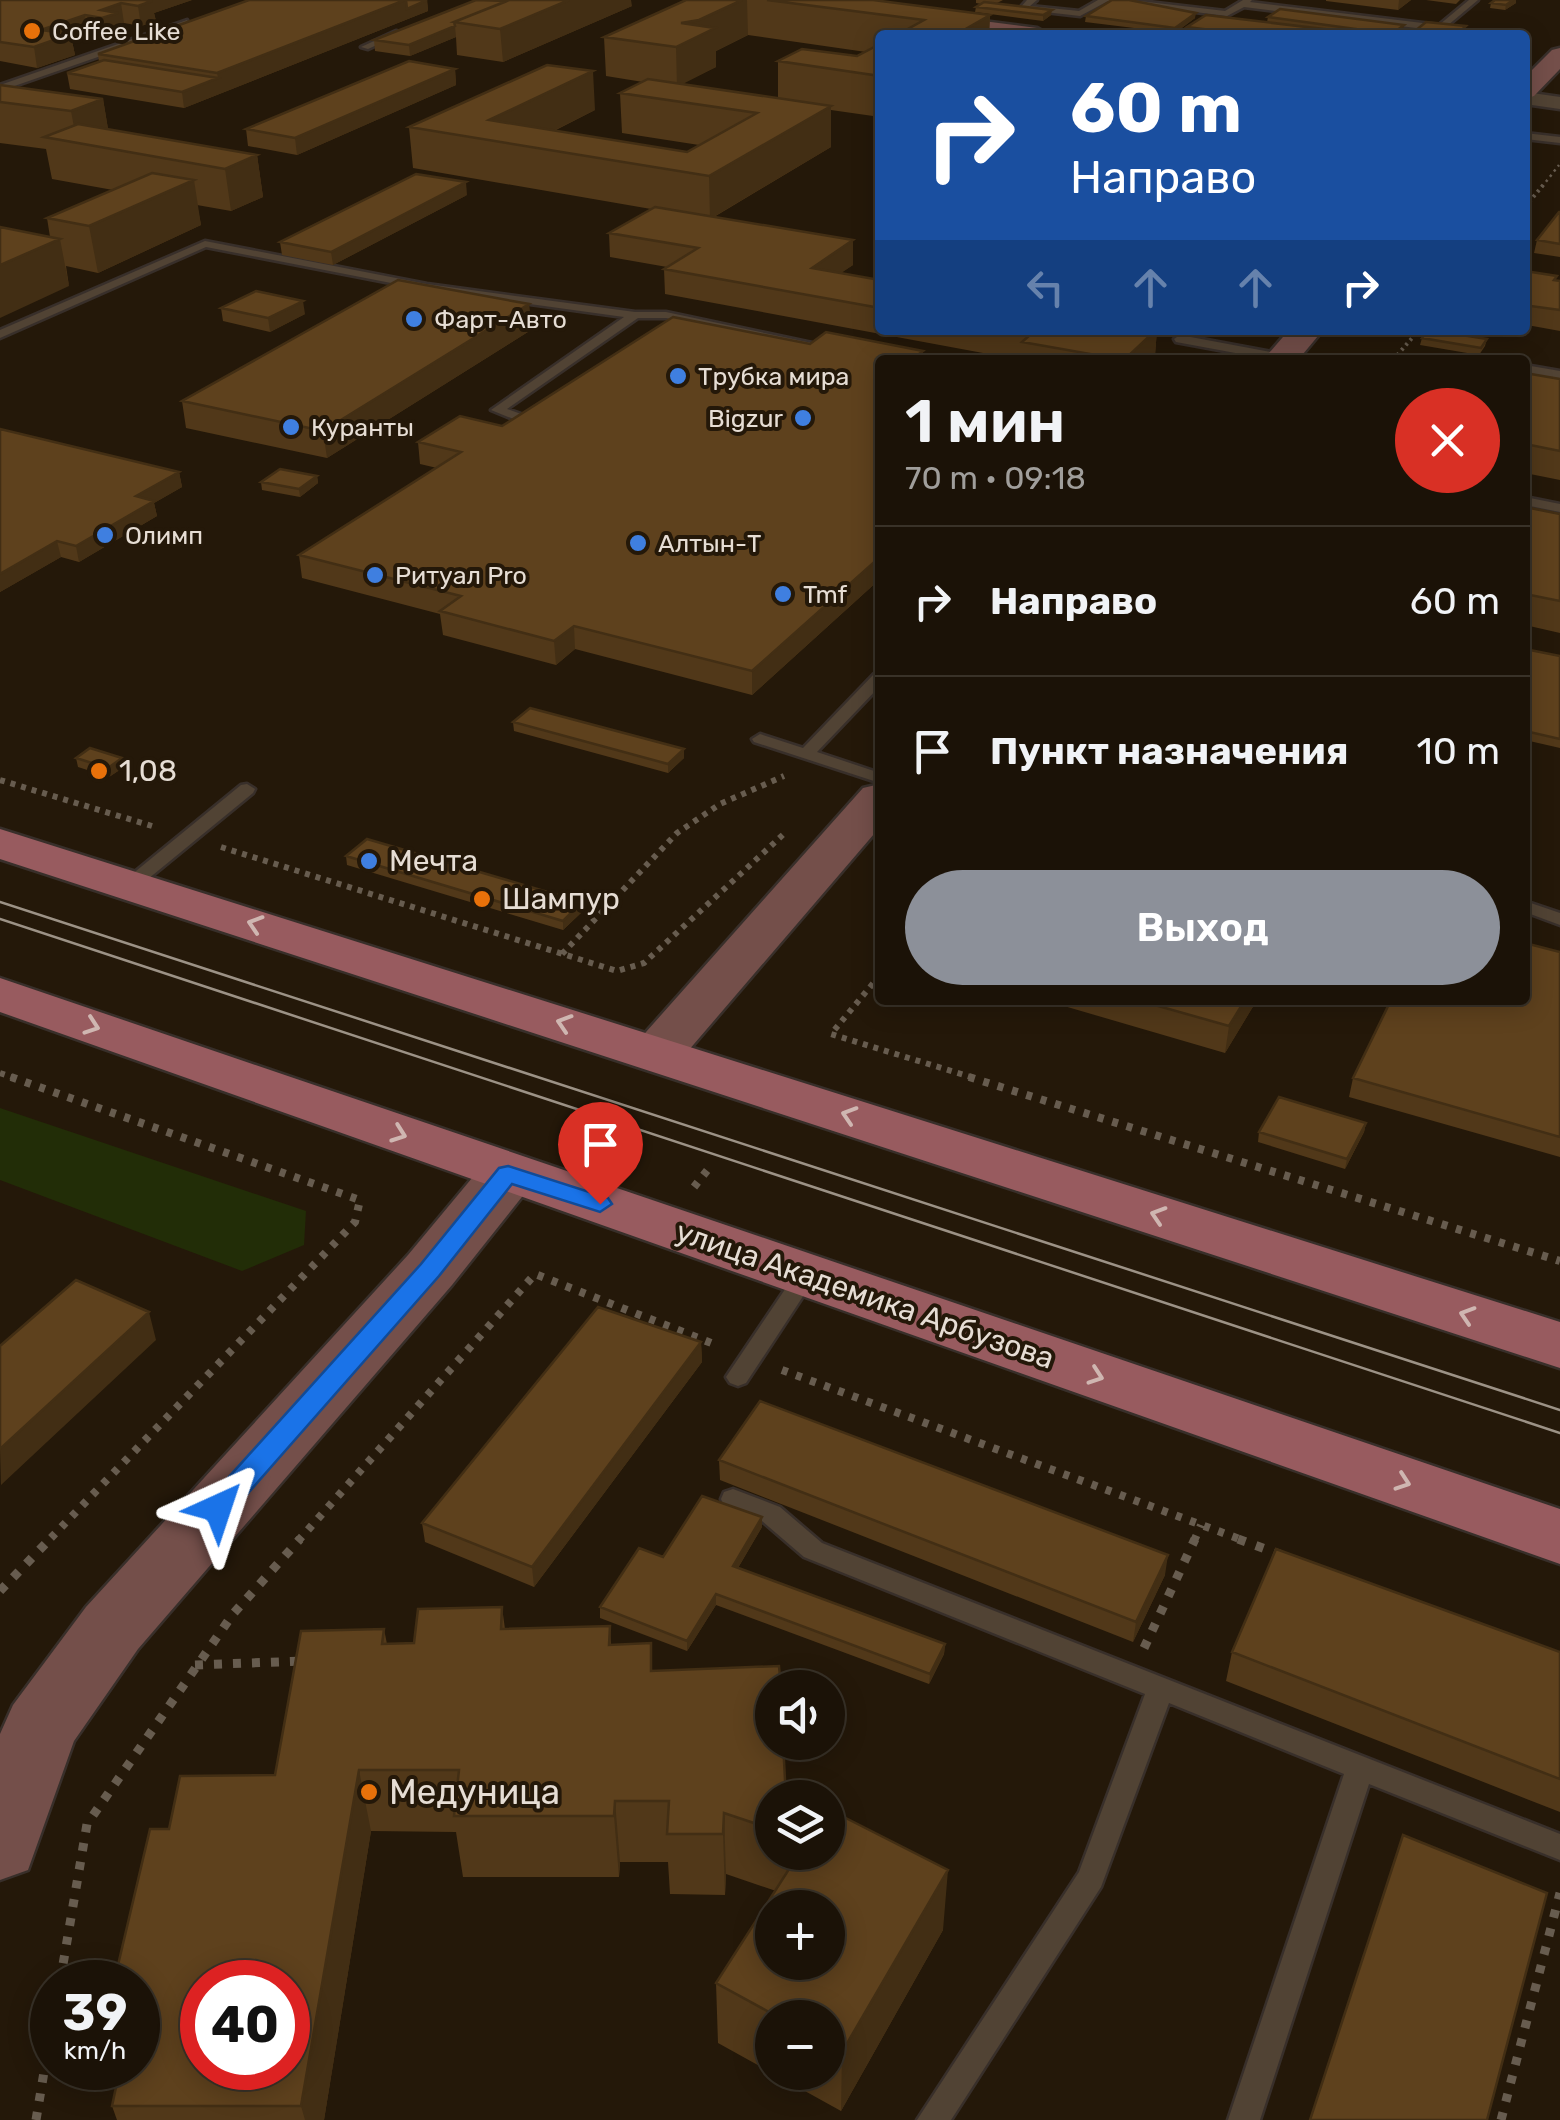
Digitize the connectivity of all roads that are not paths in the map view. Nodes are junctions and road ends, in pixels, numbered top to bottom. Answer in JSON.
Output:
{"nodes":[{"id":1,"x":767,"y":0,"type":"edge"},
{"id":2,"x":1033,"y":0,"type":"edge"},
{"id":3,"x":1107,"y":0,"type":"edge"},
{"id":4,"x":1474,"y":0,"type":"edge"},
{"id":5,"x":1245,"y":2,"type":"edge"},
{"id":6,"x":197,"y":19,"type":"edge"},
{"id":7,"x":414,"y":27,"type":"edge"},
{"id":8,"x":998,"y":30,"type":"edge"},
{"id":9,"x":365,"y":47,"type":"edge"},
{"id":10,"x":1560,"y":55,"type":"edge"},
{"id":11,"x":0,"y":71,"type":"edge"},
{"id":12,"x":34,"y":76,"type":"junction"},
{"id":13,"x":0,"y":88,"type":"edge"},
{"id":14,"x":1530,"y":89,"type":"edge"},
{"id":15,"x":1530,"y":96,"type":"edge"},
{"id":16,"x":1560,"y":103,"type":"edge"},
{"id":17,"x":1530,"y":137,"type":"edge"},
{"id":18,"x":1560,"y":140,"type":"edge"},
{"id":19,"x":635,"y":315,"type":"junction"},
{"id":20,"x":0,"y":334,"type":"edge"},
{"id":21,"x":1303,"y":335,"type":"edge"},
{"id":22,"x":816,"y":345,"type":"edge"},
{"id":23,"x":1219,"y":355,"type":"edge"},
{"id":24,"x":1254,"y":355,"type":"edge"},
{"id":25,"x":1285,"y":355,"type":"edge"},
{"id":26,"x":1530,"y":370,"type":"edge"},
{"id":27,"x":1560,"y":375,"type":"edge"},
{"id":28,"x":538,"y":425,"type":"edge"},
{"id":29,"x":1530,"y":502,"type":"edge"},
{"id":30,"x":1560,"y":508,"type":"edge"},
{"id":31,"x":875,"y":682,"type":"edge"},
{"id":32,"x":760,"y":738,"type":"dead end"},
{"id":33,"x":806,"y":754,"type":"junction"},
{"id":34,"x":862,"y":782,"type":"edge"},
{"id":35,"x":247,"y":789,"type":"dead end"},
{"id":36,"x":0,"y":843,"type":"edge"},
{"id":37,"x":131,"y":884,"type":"junction"},
{"id":38,"x":1530,"y":908,"type":"edge"},
{"id":39,"x":1560,"y":919,"type":"edge"},
{"id":40,"x":0,"y":994,"type":"edge"},
{"id":41,"x":657,"y":1053,"type":"junction"},
{"id":42,"x":508,"y":1174,"type":"junction"},
{"id":43,"x":806,"y":1274,"type":"junction"},
{"id":44,"x":1560,"y":1344,"type":"edge"},
{"id":45,"x":738,"y":1377,"type":"dead end"},
{"id":46,"x":733,"y":1499,"type":"dead end"},
{"id":47,"x":1560,"y":1536,"type":"edge"},
{"id":48,"x":1161,"y":1688,"type":"junction"},
{"id":49,"x":20,"y":1730,"type":"edge"},
{"id":50,"x":1360,"y":1768,"type":"junction"},
{"id":51,"x":0,"y":1844,"type":"edge"},
{"id":52,"x":1560,"y":1847,"type":"edge"},
{"id":53,"x":933,"y":2120,"type":"edge"},
{"id":54,"x":1244,"y":2120,"type":"edge"}],
"edges":[{"from":1,"to":8,"type":"street"},
{"from":2,"to":3,"type":"lane"},
{"from":3,"to":5,"type":"lane"},
{"from":4,"to":5,"type":"lane"},
{"from":6,"to":12,"type":"lane"},
{"from":7,"to":9,"type":"lane"},
{"from":10,"to":14,"type":"street"},
{"from":11,"to":12,"type":"lane"},
{"from":12,"to":13,"type":"lane"},
{"from":15,"to":16,"type":"street"},
{"from":17,"to":18,"type":"lane"},
{"from":19,"to":20,"type":"lane"},
{"from":19,"to":22,"type":"lane"},
{"from":19,"to":28,"type":"lane"},
{"from":21,"to":25,"type":"street"},
{"from":23,"to":24,"type":"lane"},
{"from":26,"to":27,"type":"lane"},
{"from":29,"to":30,"type":"lane"},
{"from":31,"to":33,"type":"lane"},
{"from":32,"to":33,"type":"lane"},
{"from":33,"to":34,"type":"lane"},
{"from":34,"to":41,"type":"street"},
{"from":35,"to":37,"type":"lane"},
{"from":36,"to":37,"type":"main road"},
{"from":41,"to":37,"type":"main road","one_way":true},
{"from":38,"to":39,"type":"lane"},
{"from":40,"to":42,"type":"main road","name":"улица Академика Арбузова","one_way":true},
{"from":44,"to":41,"type":"main road","one_way":true},
{"from":42,"to":43,"type":"main road","name":"улица Академика Арбузова"},
{"from":42,"to":49,"type":"street"},
{"from":43,"to":45,"type":"lane"},
{"from":43,"to":47,"type":"main road","name":"улица Академика Арбузова","one_way":true},
{"from":46,"to":48,"type":"lane"},
{"from":48,"to":50,"type":"lane"},
{"from":48,"to":53,"type":"lane"},
{"from":49,"to":51,"type":"street"},
{"from":50,"to":52,"type":"lane"},
{"from":50,"to":54,"type":"lane"}]}
